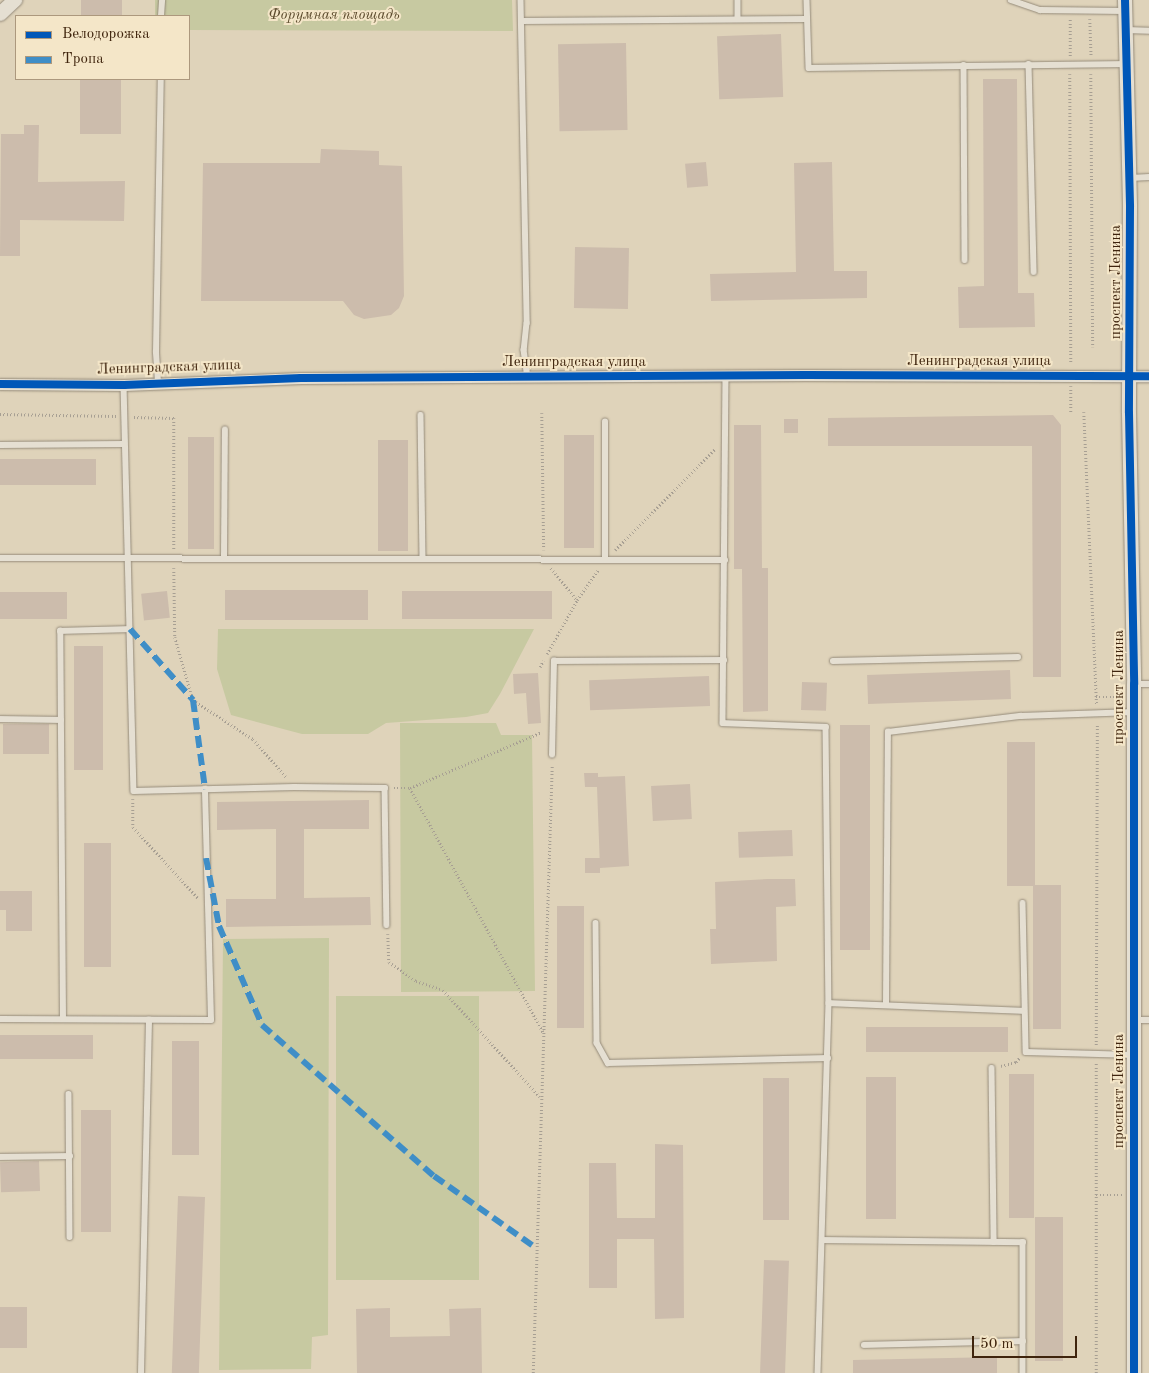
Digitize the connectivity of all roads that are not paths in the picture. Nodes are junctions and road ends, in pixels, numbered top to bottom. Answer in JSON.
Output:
{"nodes":[{"id":1,"x":14,"y":0,"type":"edge"},
{"id":2,"x":162,"y":0,"type":"edge"},
{"id":3,"x":521,"y":0,"type":"edge"},
{"id":4,"x":738,"y":0,"type":"edge"},
{"id":5,"x":807,"y":0,"type":"edge"},
{"id":6,"x":1012,"y":0,"type":"edge"},
{"id":7,"x":1125,"y":6,"type":"edge"},
{"id":8,"x":0,"y":14,"type":"edge"},
{"id":9,"x":162,"y":15,"type":"edge"},
{"id":10,"x":738,"y":19,"type":"junction"},
{"id":11,"x":807,"y":19,"type":"junction"},
{"id":12,"x":521,"y":21,"type":"junction"},
{"id":13,"x":1126,"y":30,"type":"junction"},
{"id":14,"x":1149,"y":31,"type":"edge"},
{"id":15,"x":1029,"y":64,"type":"junction"},
{"id":16,"x":1128,"y":64,"type":"junction"},
{"id":17,"x":964,"y":65,"type":"junction"},
{"id":18,"x":161,"y":80,"type":"edge"},
{"id":19,"x":1149,"y":177,"type":"edge"},
{"id":20,"x":1130,"y":178,"type":"junction"},
{"id":21,"x":965,"y":260,"type":"dead end"},
{"id":22,"x":1034,"y":272,"type":"dead end"},
{"id":23,"x":726,"y":376,"type":"junction"},
{"id":24,"x":1130,"y":376,"type":"junction"},
{"id":25,"x":1149,"y":376,"type":"edge"},
{"id":26,"x":528,"y":377,"type":"junction"},
{"id":27,"x":158,"y":382,"type":"junction"},
{"id":28,"x":0,"y":384,"type":"edge"},
{"id":29,"x":124,"y":385,"type":"junction"},
{"id":30,"x":421,"y":415,"type":"dead end"},
{"id":31,"x":605,"y":422,"type":"dead end"},
{"id":32,"x":225,"y":430,"type":"dead end"},
{"id":33,"x":124,"y":444,"type":"junction"},
{"id":34,"x":0,"y":445,"type":"edge"},
{"id":35,"x":127,"y":557,"type":"junction"},
{"id":36,"x":0,"y":558,"type":"edge"},
{"id":37,"x":224,"y":558,"type":"junction"},
{"id":38,"x":423,"y":558,"type":"junction"},
{"id":39,"x":605,"y":560,"type":"junction"},
{"id":40,"x":725,"y":560,"type":"junction"},
{"id":41,"x":130,"y":629,"type":"junction"},
{"id":42,"x":1018,"y":656,"type":"dead end"},
{"id":43,"x":724,"y":660,"type":"junction"},
{"id":44,"x":833,"y":660,"type":"dead end"},
{"id":45,"x":1134,"y":684,"type":"junction"},
{"id":46,"x":1149,"y":684,"type":"edge"},
{"id":47,"x":1134,"y":712,"type":"junction"},
{"id":48,"x":0,"y":719,"type":"edge"},
{"id":49,"x":61,"y":720,"type":"junction"},
{"id":50,"x":552,"y":754,"type":"road end"},
{"id":51,"x":204,"y":789,"type":"junction"},
{"id":52,"x":1023,"y":903,"type":"dead end"},
{"id":53,"x":596,"y":923,"type":"dead end"},
{"id":54,"x":387,"y":925,"type":"road end"},
{"id":55,"x":829,"y":1003,"type":"junction"},
{"id":56,"x":886,"y":1005,"type":"junction"},
{"id":57,"x":1024,"y":1011,"type":"junction"},
{"id":58,"x":63,"y":1019,"type":"junction"},
{"id":59,"x":0,"y":1020,"type":"edge"},
{"id":60,"x":149,"y":1020,"type":"junction"},
{"id":61,"x":1134,"y":1020,"type":"junction"},
{"id":62,"x":1149,"y":1020,"type":"edge"},
{"id":63,"x":1134,"y":1055,"type":"junction"},
{"id":64,"x":828,"y":1058,"type":"junction"},
{"id":65,"x":992,"y":1068,"type":"road end"},
{"id":66,"x":69,"y":1094,"type":"dead end"},
{"id":67,"x":70,"y":1156,"type":"junction"},
{"id":68,"x":0,"y":1157,"type":"edge"},
{"id":69,"x":70,"y":1237,"type":"dead end"},
{"id":70,"x":822,"y":1240,"type":"junction"},
{"id":71,"x":994,"y":1242,"type":"junction"},
{"id":72,"x":1023,"y":1341,"type":"junction"},
{"id":73,"x":864,"y":1345,"type":"dead end"},
{"id":74,"x":141,"y":1373,"type":"edge"},
{"id":75,"x":818,"y":1373,"type":"edge"},
{"id":76,"x":1023,"y":1373,"type":"edge"},
{"id":77,"x":1134,"y":1373,"type":"edge"}],
"edges":[{"from":1,"to":8,"type":"street"},
{"from":2,"to":9,"type":"lane"},
{"from":3,"to":12,"type":"lane"},
{"from":4,"to":10,"type":"lane"},
{"from":5,"to":11,"type":"lane"},
{"from":6,"to":7,"type":"lane"},
{"from":7,"to":13,"type":"street","name":"проспект Ленина"},
{"from":10,"to":11,"type":"lane"},
{"from":10,"to":12,"type":"lane"},
{"from":11,"to":17,"type":"lane"},
{"from":12,"to":26,"type":"lane"},
{"from":13,"to":14,"type":"lane"},
{"from":13,"to":16,"type":"street","name":"проспект Ленина"},
{"from":15,"to":16,"type":"lane"},
{"from":15,"to":17,"type":"lane"},
{"from":15,"to":22,"type":"lane"},
{"from":16,"to":20,"type":"street","name":"проспект Ленина"},
{"from":17,"to":21,"type":"lane"},
{"from":18,"to":27,"type":"lane"},
{"from":19,"to":20,"type":"lane"},
{"from":20,"to":24,"type":"street","name":"проспект Ленина"},
{"from":23,"to":24,"type":"street","name":"Ленинградская улица"},
{"from":23,"to":26,"type":"street","name":"Ленинградская улица"},
{"from":23,"to":40,"type":"lane"},
{"from":24,"to":25,"type":"street","name":"Ленинградская улица"},
{"from":24,"to":45,"type":"street","name":"проспект Ленина"},
{"from":26,"to":27,"type":"street","name":"Ленинградская улица"},
{"from":27,"to":29,"type":"street","name":"Ленинградская улица"},
{"from":28,"to":29,"type":"street","name":"Ленинградская улица"},
{"from":29,"to":33,"type":"lane"},
{"from":30,"to":38,"type":"lane"},
{"from":31,"to":39,"type":"lane"},
{"from":32,"to":37,"type":"lane"},
{"from":33,"to":34,"type":"lane"},
{"from":33,"to":35,"type":"lane"},
{"from":35,"to":36,"type":"lane"},
{"from":35,"to":37,"type":"lane"},
{"from":35,"to":41,"type":"lane"},
{"from":37,"to":38,"type":"lane"},
{"from":38,"to":39,"type":"lane"},
{"from":39,"to":40,"type":"lane"},
{"from":40,"to":43,"type":"lane"},
{"from":41,"to":49,"type":"lane"},
{"from":41,"to":51,"type":"lane"},
{"from":42,"to":44,"type":"lane"},
{"from":43,"to":50,"type":"lane"},
{"from":43,"to":55,"type":"lane"},
{"from":45,"to":46,"type":"lane"},
{"from":45,"to":47,"type":"street","name":"проспект Ленина"},
{"from":47,"to":56,"type":"lane"},
{"from":47,"to":61,"type":"street","name":"проспект Ленина"},
{"from":48,"to":49,"type":"lane"},
{"from":49,"to":58,"type":"lane"},
{"from":51,"to":54,"type":"lane"},
{"from":51,"to":60,"type":"lane"},
{"from":52,"to":57,"type":"lane"},
{"from":53,"to":64,"type":"lane"},
{"from":55,"to":56,"type":"lane"},
{"from":55,"to":64,"type":"lane"},
{"from":56,"to":57,"type":"lane"},
{"from":57,"to":63,"type":"lane"},
{"from":58,"to":59,"type":"lane"},
{"from":58,"to":60,"type":"lane"},
{"from":60,"to":74,"type":"lane"},
{"from":61,"to":62,"type":"lane"},
{"from":61,"to":63,"type":"street","name":"проспект Ленина"},
{"from":63,"to":77,"type":"street","name":"проспект Ленина"},
{"from":64,"to":70,"type":"lane"},
{"from":65,"to":71,"type":"lane"},
{"from":66,"to":67,"type":"lane"},
{"from":67,"to":68,"type":"lane"},
{"from":67,"to":69,"type":"lane"},
{"from":70,"to":71,"type":"lane"},
{"from":70,"to":75,"type":"lane"},
{"from":71,"to":72,"type":"lane"},
{"from":72,"to":73,"type":"lane"},
{"from":72,"to":76,"type":"lane"}]}
